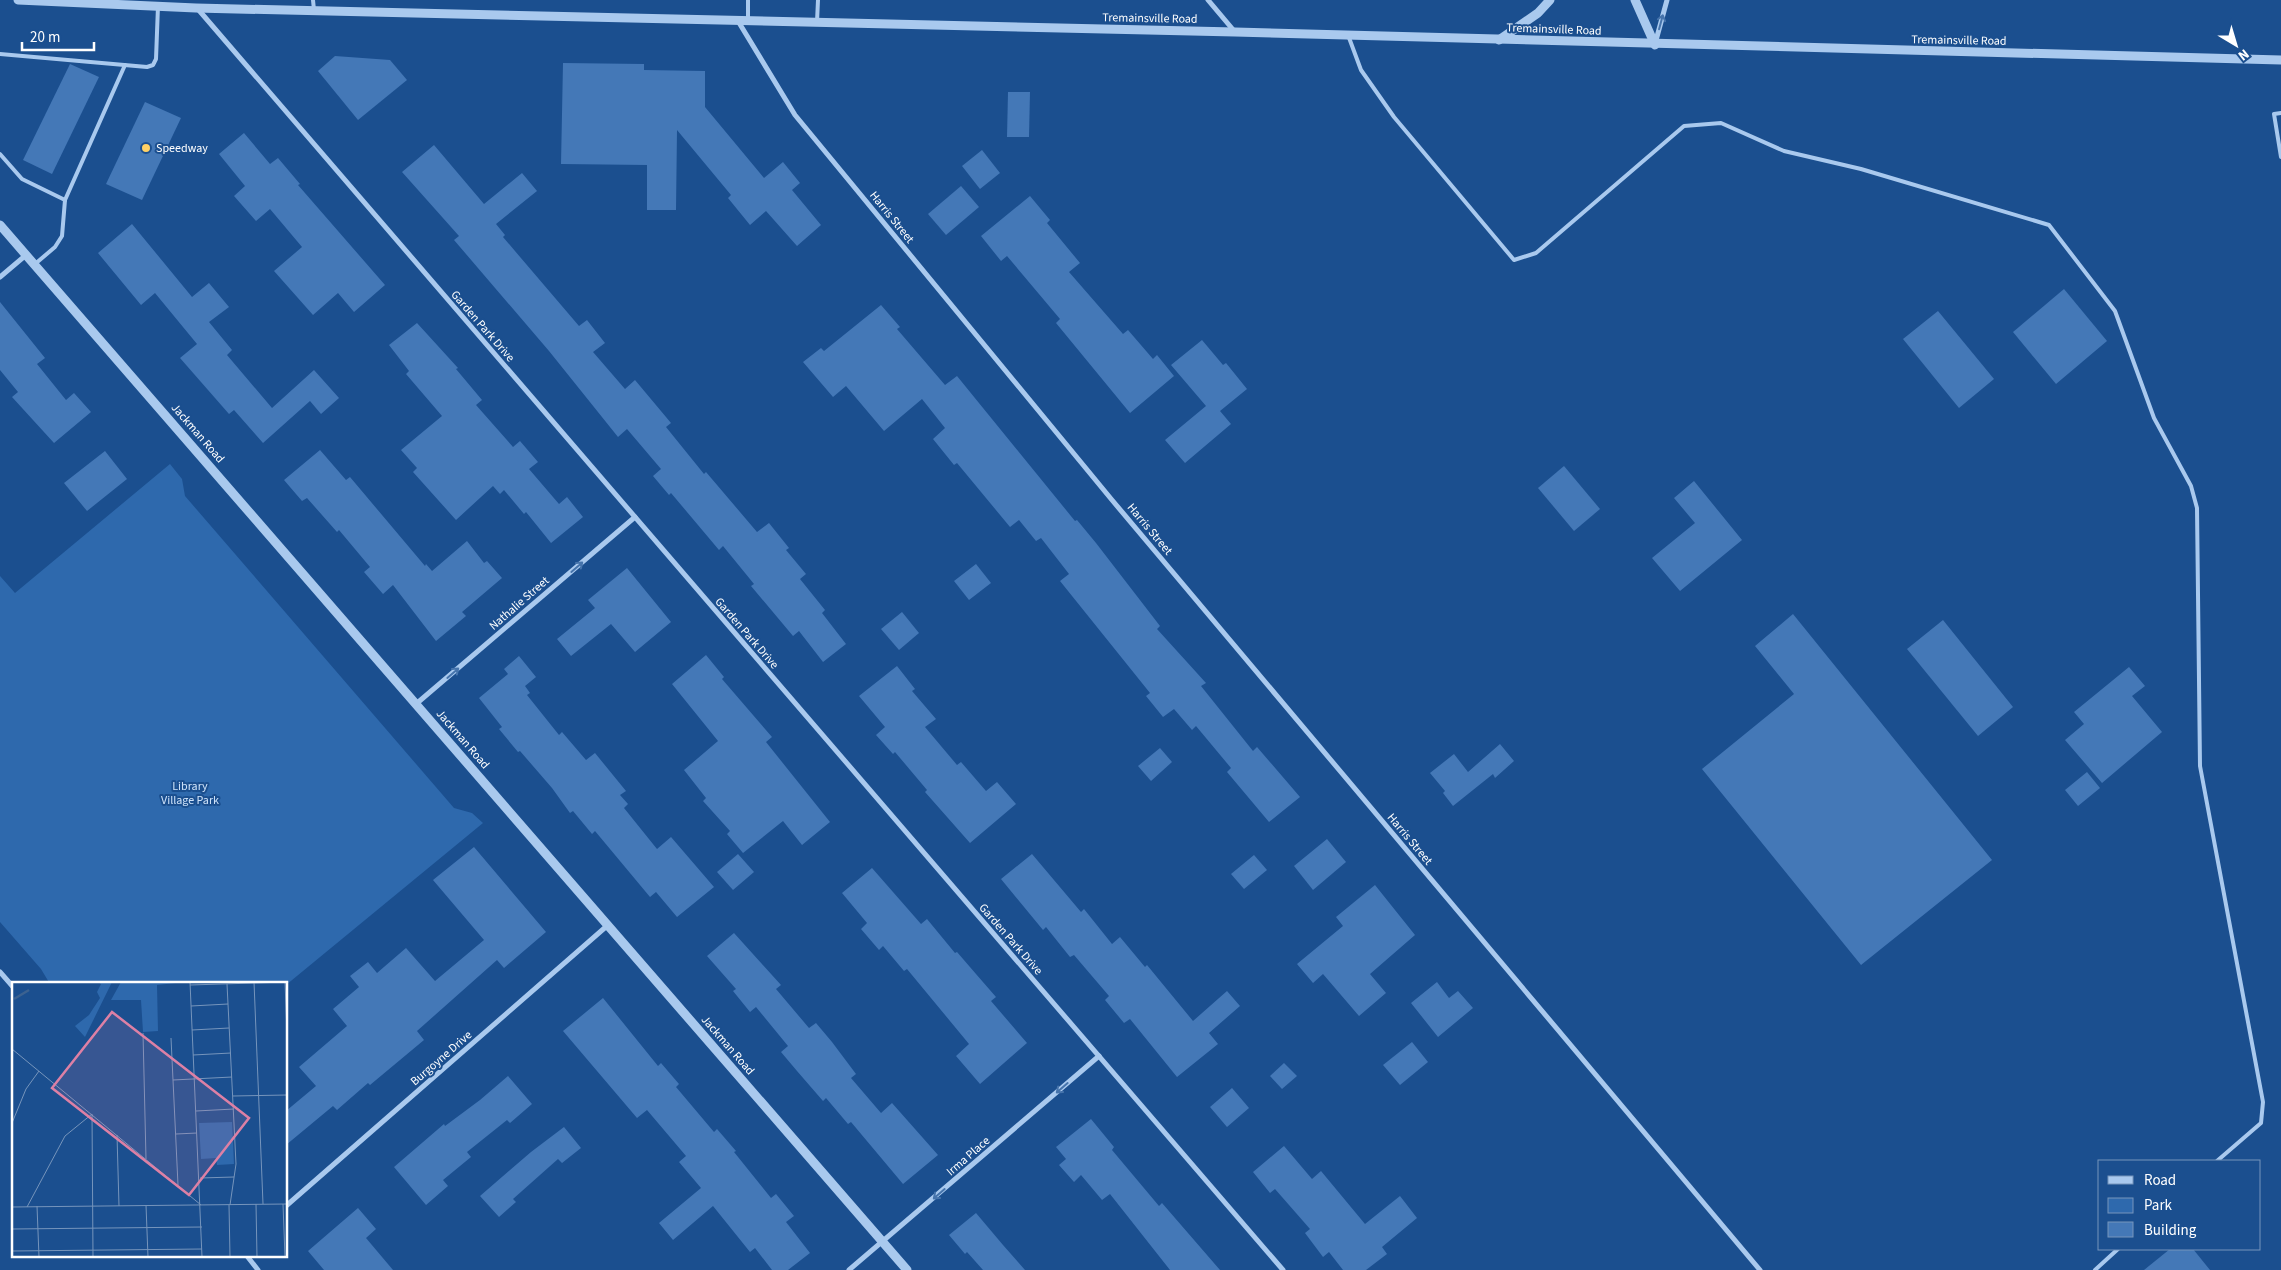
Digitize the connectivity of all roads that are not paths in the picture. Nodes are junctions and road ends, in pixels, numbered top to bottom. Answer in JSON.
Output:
{"nodes":[{"id":1,"x":18,"y":0,"type":"edge"},
{"id":2,"x":313,"y":0,"type":"edge"},
{"id":3,"x":748,"y":0,"type":"edge"},
{"id":4,"x":818,"y":0,"type":"edge"},
{"id":5,"x":1208,"y":0,"type":"edge"},
{"id":6,"x":1550,"y":0,"type":"edge"},
{"id":7,"x":1635,"y":0,"type":"edge"},
{"id":8,"x":1667,"y":0,"type":"edge"},
{"id":9,"x":158,"y":6,"type":"junction"},
{"id":10,"x":196,"y":8,"type":"junction"},
{"id":11,"x":314,"y":10,"type":"junction"},
{"id":12,"x":743,"y":21,"type":"junction"},
{"id":13,"x":817,"y":22,"type":"junction"},
{"id":14,"x":1235,"y":32,"type":"junction"},
{"id":15,"x":1348,"y":36,"type":"junction"},
{"id":16,"x":1499,"y":40,"type":"junction"},
{"id":17,"x":1655,"y":44,"type":"junction"},
{"id":18,"x":0,"y":54,"type":"edge"},
{"id":19,"x":2281,"y":60,"type":"edge"},
{"id":20,"x":125,"y":65,"type":"junction"},
{"id":21,"x":2281,"y":113,"type":"edge"},
{"id":22,"x":0,"y":154,"type":"edge"},
{"id":23,"x":2281,"y":157,"type":"edge"},
{"id":24,"x":65,"y":200,"type":"junction"},
{"id":25,"x":0,"y":225,"type":"edge"},
{"id":26,"x":26,"y":256,"type":"junction"},
{"id":27,"x":34,"y":265,"type":"junction"},
{"id":28,"x":0,"y":277,"type":"edge"},
{"id":29,"x":635,"y":517,"type":"junction"},
{"id":30,"x":416,"y":704,"type":"junction"},
{"id":31,"x":608,"y":925,"type":"junction"},
{"id":32,"x":0,"y":972,"type":"edge"},
{"id":33,"x":12,"y":986,"type":"edge"},
{"id":34,"x":1099,"y":1056,"type":"junction"},
{"id":35,"x":2218,"y":1160,"type":"edge"},
{"id":36,"x":288,"y":1204,"type":"edge"},
{"id":37,"x":883,"y":1242,"type":"junction"},
{"id":38,"x":2117,"y":1250,"type":"edge"},
{"id":39,"x":248,"y":1258,"type":"edge"},
{"id":40,"x":258,"y":1270,"type":"edge"},
{"id":41,"x":849,"y":1270,"type":"edge"},
{"id":42,"x":907,"y":1270,"type":"edge"},
{"id":43,"x":1283,"y":1270,"type":"edge"},
{"id":44,"x":1760,"y":1270,"type":"edge"},
{"id":45,"x":2095,"y":1270,"type":"edge"}],
"edges":[{"from":1,"to":9,"type":"street","name":"Tremainsville Road"},
{"from":2,"to":11,"type":"lane"},
{"from":3,"to":12,"type":"lane"},
{"from":4,"to":13,"type":"lane"},
{"from":5,"to":14,"type":"street"},
{"from":6,"to":16,"type":"street"},
{"from":7,"to":17,"type":"street"},
{"from":17,"to":8,"type":"street","one_way":true},
{"from":9,"to":10,"type":"street","name":"Tremainsville Road"},
{"from":9,"to":20,"type":"lane"},
{"from":10,"to":11,"type":"street","name":"Tremainsville Road"},
{"from":10,"to":29,"type":"street","name":"Garden Park Drive"},
{"from":11,"to":12,"type":"street","name":"Tremainsville Road"},
{"from":12,"to":13,"type":"street","name":"Tremainsville Road"},
{"from":12,"to":44,"type":"street","name":"Harris Street"},
{"from":13,"to":14,"type":"street","name":"Tremainsville Road"},
{"from":14,"to":15,"type":"street","name":"Tremainsville Road"},
{"from":15,"to":16,"type":"street","name":"Tremainsville Road"},
{"from":15,"to":35,"type":"lane"},
{"from":16,"to":17,"type":"street","name":"Tremainsville Road"},
{"from":17,"to":19,"type":"street","name":"Tremainsville Road"},
{"from":18,"to":20,"type":"lane"},
{"from":20,"to":24,"type":"lane"},
{"from":21,"to":23,"type":"lane"},
{"from":22,"to":24,"type":"lane"},
{"from":24,"to":27,"type":"lane"},
{"from":25,"to":26,"type":"street","name":"Jackman Road"},
{"from":26,"to":27,"type":"street","name":"Jackman Road"},
{"from":26,"to":28,"type":"street"},
{"from":27,"to":30,"type":"street","name":"Jackman Road"},
{"from":30,"to":29,"type":"street","name":"Nathalie Street","one_way":true},
{"from":29,"to":34,"type":"street","name":"Garden Park Drive"},
{"from":30,"to":31,"type":"street","name":"Jackman Road"},
{"from":31,"to":36,"type":"street","name":"Burgoyne Drive"},
{"from":31,"to":37,"type":"street","name":"Jackman Road"},
{"from":32,"to":33,"type":"street"},
{"from":34,"to":37,"type":"street","name":"Irma Place","one_way":true},
{"from":34,"to":43,"type":"street","name":"Garden Park Drive"},
{"from":37,"to":41,"type":"street","name":"Irma Place"},
{"from":37,"to":42,"type":"street","name":"Jackman Road"},
{"from":38,"to":45,"type":"lane"},
{"from":39,"to":40,"type":"street"}]}
